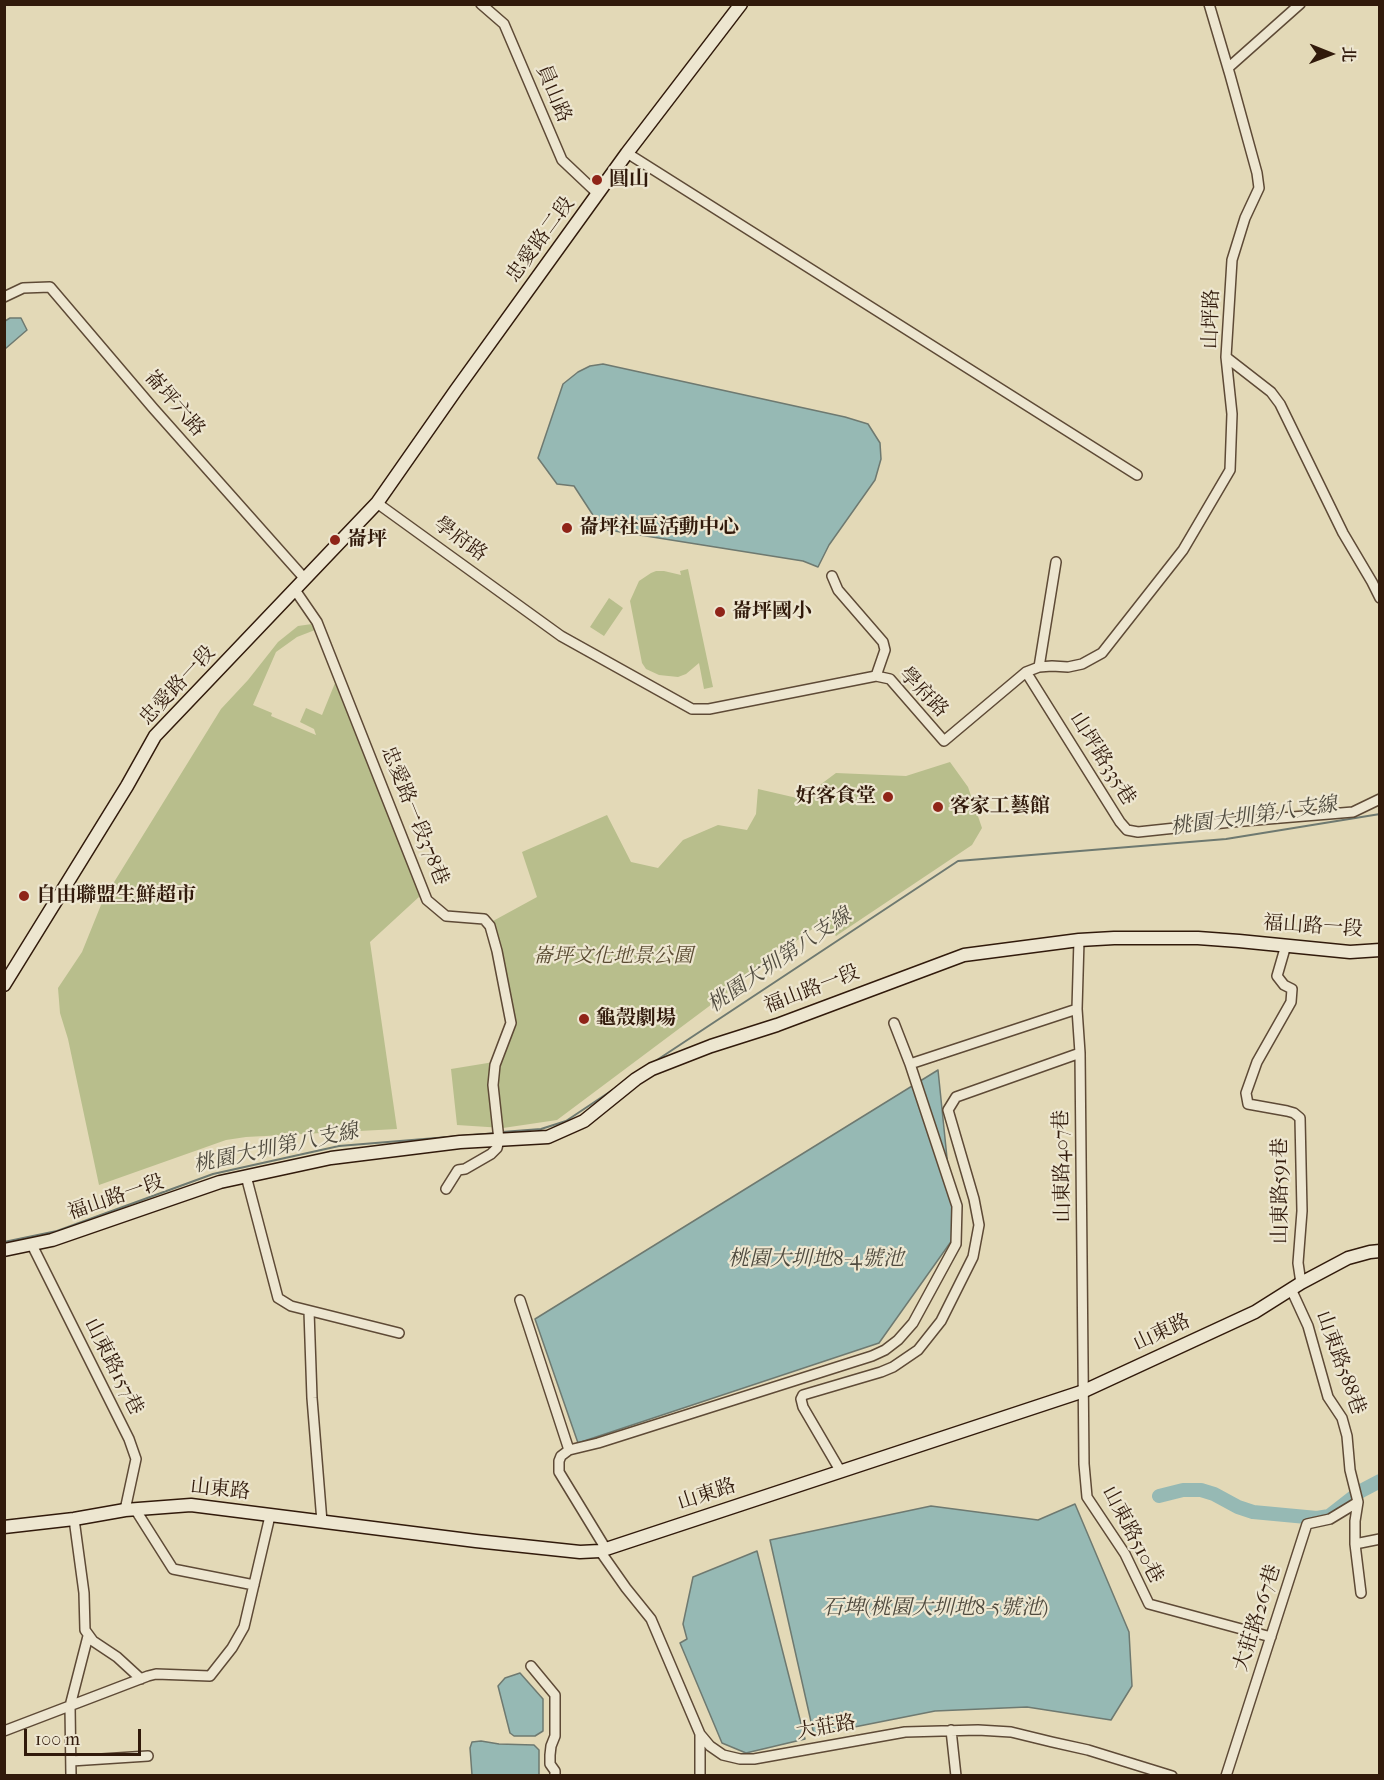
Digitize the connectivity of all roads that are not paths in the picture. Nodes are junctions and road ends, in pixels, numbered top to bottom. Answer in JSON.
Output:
{"nodes":[{"id":1,"x":481,"y":4,"type":"edge"},
{"id":2,"x":741,"y":4,"type":"edge"},
{"id":3,"x":1209,"y":4,"type":"edge"},
{"id":4,"x":1300,"y":4,"type":"edge"},
{"id":5,"x":1228,"y":68,"type":"junction"},
{"id":6,"x":627,"y":153,"type":"junction"},
{"id":7,"x":598,"y":194,"type":"junction"},
{"id":8,"x":4,"y":297,"type":"edge"},
{"id":9,"x":1226,"y":357,"type":"junction"},
{"id":10,"x":1137,"y":475,"type":"dead end"},
{"id":11,"x":377,"y":503,"type":"junction"},
{"id":12,"x":1056,"y":562,"type":"dead end"},
{"id":13,"x":832,"y":576,"type":"dead end"},
{"id":14,"x":1376,"y":578,"type":"edge"},
{"id":15,"x":305,"y":579,"type":"junction"},
{"id":16,"x":295,"y":590,"type":"junction"},
{"id":17,"x":1380,"y":598,"type":"edge"},
{"id":18,"x":1039,"y":667,"type":"junction"},
{"id":19,"x":1026,"y":672,"type":"junction"},
{"id":20,"x":876,"y":676,"type":"junction"},
{"id":21,"x":1380,"y":799,"type":"edge"},
{"id":22,"x":1079,"y":940,"type":"junction"},
{"id":23,"x":1286,"y":945,"type":"junction"},
{"id":24,"x":1380,"y":950,"type":"edge"},
{"id":25,"x":4,"y":984,"type":"edge"},
{"id":26,"x":1077,"y":1010,"type":"junction"},
{"id":27,"x":894,"y":1023,"type":"dead end"},
{"id":28,"x":1080,"y":1053,"type":"junction"},
{"id":29,"x":910,"y":1064,"type":"junction"},
{"id":30,"x":499,"y":1135,"type":"junction"},
{"id":31,"x":246,"y":1176,"type":"junction"},
{"id":32,"x":446,"y":1189,"type":"dead end"},
{"id":33,"x":32,"y":1245,"type":"junction"},
{"id":34,"x":4,"y":1250,"type":"edge"},
{"id":35,"x":1380,"y":1251,"type":"edge"},
{"id":36,"x":1296,"y":1286,"type":"junction"},
{"id":37,"x":520,"y":1300,"type":"dead end"},
{"id":38,"x":309,"y":1311,"type":"junction"},
{"id":39,"x":399,"y":1333,"type":"dead end"},
{"id":40,"x":1084,"y":1391,"type":"junction"},
{"id":41,"x":569,"y":1450,"type":"junction"},
{"id":42,"x":841,"y":1472,"type":"junction"},
{"id":43,"x":1358,"y":1502,"type":"junction"},
{"id":44,"x":130,"y":1510,"type":"junction"},
{"id":45,"x":270,"y":1516,"type":"junction"},
{"id":46,"x":74,"y":1519,"type":"junction"},
{"id":47,"x":322,"y":1522,"type":"junction"},
{"id":48,"x":4,"y":1527,"type":"edge"},
{"id":49,"x":1380,"y":1539,"type":"edge"},
{"id":50,"x":1355,"y":1544,"type":"junction"},
{"id":51,"x":603,"y":1550,"type":"junction"},
{"id":52,"x":254,"y":1585,"type":"junction"},
{"id":53,"x":1362,"y":1593,"type":"dead end"},
{"id":54,"x":88,"y":1636,"type":"junction"},
{"id":55,"x":1271,"y":1637,"type":"junction"},
{"id":56,"x":531,"y":1666,"type":"dead end"},
{"id":57,"x":141,"y":1679,"type":"junction"},
{"id":58,"x":70,"y":1706,"type":"junction"},
{"id":59,"x":951,"y":1730,"type":"junction"},
{"id":60,"x":4,"y":1731,"type":"edge"},
{"id":61,"x":700,"y":1734,"type":"junction"},
{"id":62,"x":148,"y":1756,"type":"dead end"},
{"id":63,"x":71,"y":1761,"type":"junction"},
{"id":64,"x":698,"y":1774,"type":"edge"},
{"id":65,"x":71,"y":1776,"type":"edge"},
{"id":66,"x":555,"y":1776,"type":"edge"},
{"id":67,"x":956,"y":1776,"type":"edge"},
{"id":68,"x":1172,"y":1776,"type":"edge"},
{"id":69,"x":1226,"y":1776,"type":"edge"}],
"edges":[{"from":1,"to":7,"type":"street","name":"員山路"},
{"from":2,"to":6,"type":"street","name":"忠愛路二段"},
{"from":3,"to":5,"type":"street","name":"山坪路"},
{"from":4,"to":5,"type":"street"},
{"from":5,"to":9,"type":"street","name":"山坪路"},
{"from":6,"to":7,"type":"street","name":"忠愛路二段"},
{"from":6,"to":10,"type":"street"},
{"from":7,"to":11,"type":"street","name":"忠愛路二段"},
{"from":8,"to":15,"type":"street","name":"崙坪六路"},
{"from":9,"to":14,"type":"street","name":"山坪路"},
{"from":9,"to":18,"type":"street","name":"學府路"},
{"from":11,"to":15,"type":"street","name":"忠愛路一段"},
{"from":11,"to":20,"type":"street","name":"學府路"},
{"from":12,"to":18,"type":"street"},
{"from":13,"to":20,"type":"street"},
{"from":14,"to":17,"type":"street","name":"山坪路"},
{"from":15,"to":16,"type":"street","name":"忠愛路一段"},
{"from":16,"to":25,"type":"street","name":"忠愛路一段"},
{"from":16,"to":30,"type":"street","name":"忠愛路一段378巷"},
{"from":18,"to":19,"type":"street","name":"學府路"},
{"from":19,"to":20,"type":"street","name":"學府路"},
{"from":19,"to":21,"type":"street","name":"山坪路335巷"},
{"from":22,"to":23,"type":"street","name":"福山路一段"},
{"from":22,"to":26,"type":"street","name":"山東路407巷"},
{"from":22,"to":30,"type":"street","name":"福山路一段"},
{"from":23,"to":24,"type":"street","name":"福山路一段"},
{"from":23,"to":36,"type":"street","name":"山東路591巷"},
{"from":26,"to":28,"type":"street","name":"山東路407巷"},
{"from":26,"to":29,"type":"street"},
{"from":27,"to":29,"type":"street"},
{"from":28,"to":40,"type":"street","name":"山東路407巷"},
{"from":28,"to":42,"type":"street"},
{"from":29,"to":41,"type":"street"},
{"from":30,"to":31,"type":"street","name":"福山路一段"},
{"from":30,"to":32,"type":"street"},
{"from":31,"to":33,"type":"street","name":"福山路一段"},
{"from":31,"to":38,"type":"street"},
{"from":33,"to":34,"type":"street","name":"福山路一段"},
{"from":33,"to":44,"type":"street","name":"山東路157巷"},
{"from":35,"to":36,"type":"street","name":"山東路"},
{"from":36,"to":40,"type":"street","name":"山東路"},
{"from":36,"to":43,"type":"street","name":"山東路588巷"},
{"from":37,"to":41,"type":"street"},
{"from":38,"to":39,"type":"street"},
{"from":38,"to":47,"type":"street"},
{"from":40,"to":42,"type":"street","name":"山東路"},
{"from":40,"to":55,"type":"street","name":"山東路510巷"},
{"from":41,"to":51,"type":"street","name":"大莊路"},
{"from":42,"to":51,"type":"street","name":"山東路"},
{"from":43,"to":50,"type":"street","name":"山東路588巷"},
{"from":43,"to":55,"type":"street","name":"大莊路267巷"},
{"from":44,"to":45,"type":"street","name":"山東路"},
{"from":44,"to":46,"type":"street","name":"山東路"},
{"from":44,"to":52,"type":"street"},
{"from":45,"to":47,"type":"street","name":"山東路"},
{"from":45,"to":52,"type":"street"},
{"from":46,"to":48,"type":"street","name":"山東路"},
{"from":46,"to":54,"type":"street"},
{"from":47,"to":51,"type":"street","name":"山東路"},
{"from":49,"to":50,"type":"street"},
{"from":50,"to":53,"type":"street","name":"山東路588巷"},
{"from":51,"to":61,"type":"street","name":"大莊路"},
{"from":52,"to":57,"type":"street"},
{"from":54,"to":57,"type":"street"},
{"from":54,"to":58,"type":"street"},
{"from":55,"to":69,"type":"street","name":"大莊路267巷"},
{"from":56,"to":66,"type":"street"},
{"from":57,"to":58,"type":"street"},
{"from":58,"to":60,"type":"street"},
{"from":58,"to":63,"type":"street"},
{"from":59,"to":61,"type":"street","name":"大莊路"},
{"from":59,"to":67,"type":"street"},
{"from":59,"to":68,"type":"street","name":"大莊路"},
{"from":61,"to":64,"type":"street"},
{"from":62,"to":63,"type":"street"},
{"from":63,"to":65,"type":"street"}]}
